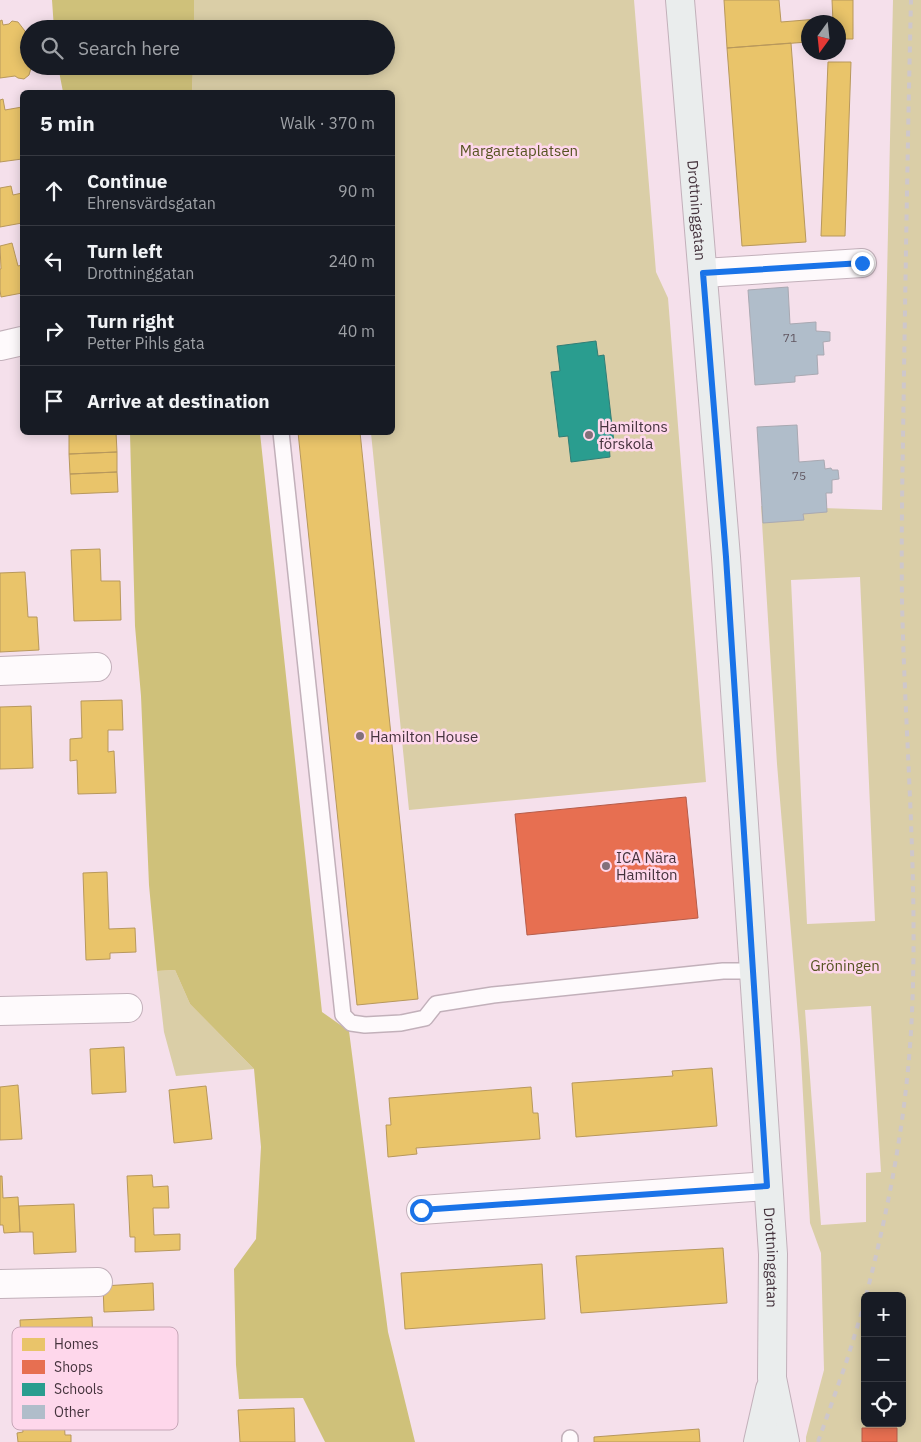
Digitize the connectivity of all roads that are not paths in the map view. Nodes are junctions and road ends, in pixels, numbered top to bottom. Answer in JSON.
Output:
{"nodes":[{"id":1,"x":680,"y":0,"type":"edge"},
{"id":2,"x":862,"y":263,"type":"dead end"},
{"id":3,"x":703,"y":273,"type":"junction"},
{"id":4,"x":20,"y":341,"type":"edge"},
{"id":5,"x":0,"y":346,"type":"edge"},
{"id":6,"x":281,"y":435,"type":"edge"},
{"id":7,"x":97,"y":667,"type":"dead end"},
{"id":8,"x":0,"y":671,"type":"edge"},
{"id":9,"x":753,"y":971,"type":"junction"},
{"id":10,"x":128,"y":1008,"type":"dead end"},
{"id":11,"x":0,"y":1011,"type":"edge"},
{"id":12,"x":767,"y":1186,"type":"junction"},
{"id":13,"x":421,"y":1210,"type":"dead end"},
{"id":14,"x":98,"y":1282,"type":"dead end"},
{"id":15,"x":0,"y":1284,"type":"edge"},
{"id":16,"x":772,"y":1378,"type":"junction"},
{"id":17,"x":758,"y":1442,"type":"edge"},
{"id":18,"x":784,"y":1442,"type":"edge"}],
"edges":[{"from":1,"to":3,"type":"street","name":"Drottninggatan"},
{"from":2,"to":3,"type":"street"},
{"from":3,"to":9,"type":"street","name":"Drottninggatan"},
{"from":4,"to":5,"type":"street"},
{"from":6,"to":9,"type":"lane"},
{"from":7,"to":8,"type":"street"},
{"from":9,"to":12,"type":"street","name":"Drottninggatan"},
{"from":10,"to":11,"type":"street"},
{"from":12,"to":13,"type":"street"},
{"from":12,"to":16,"type":"street","name":"Drottninggatan"},
{"from":14,"to":15,"type":"street"},
{"from":16,"to":17,"type":"street","name":"Drottninggatan"},
{"from":16,"to":18,"type":"street","name":"Drottninggatan"}]}
